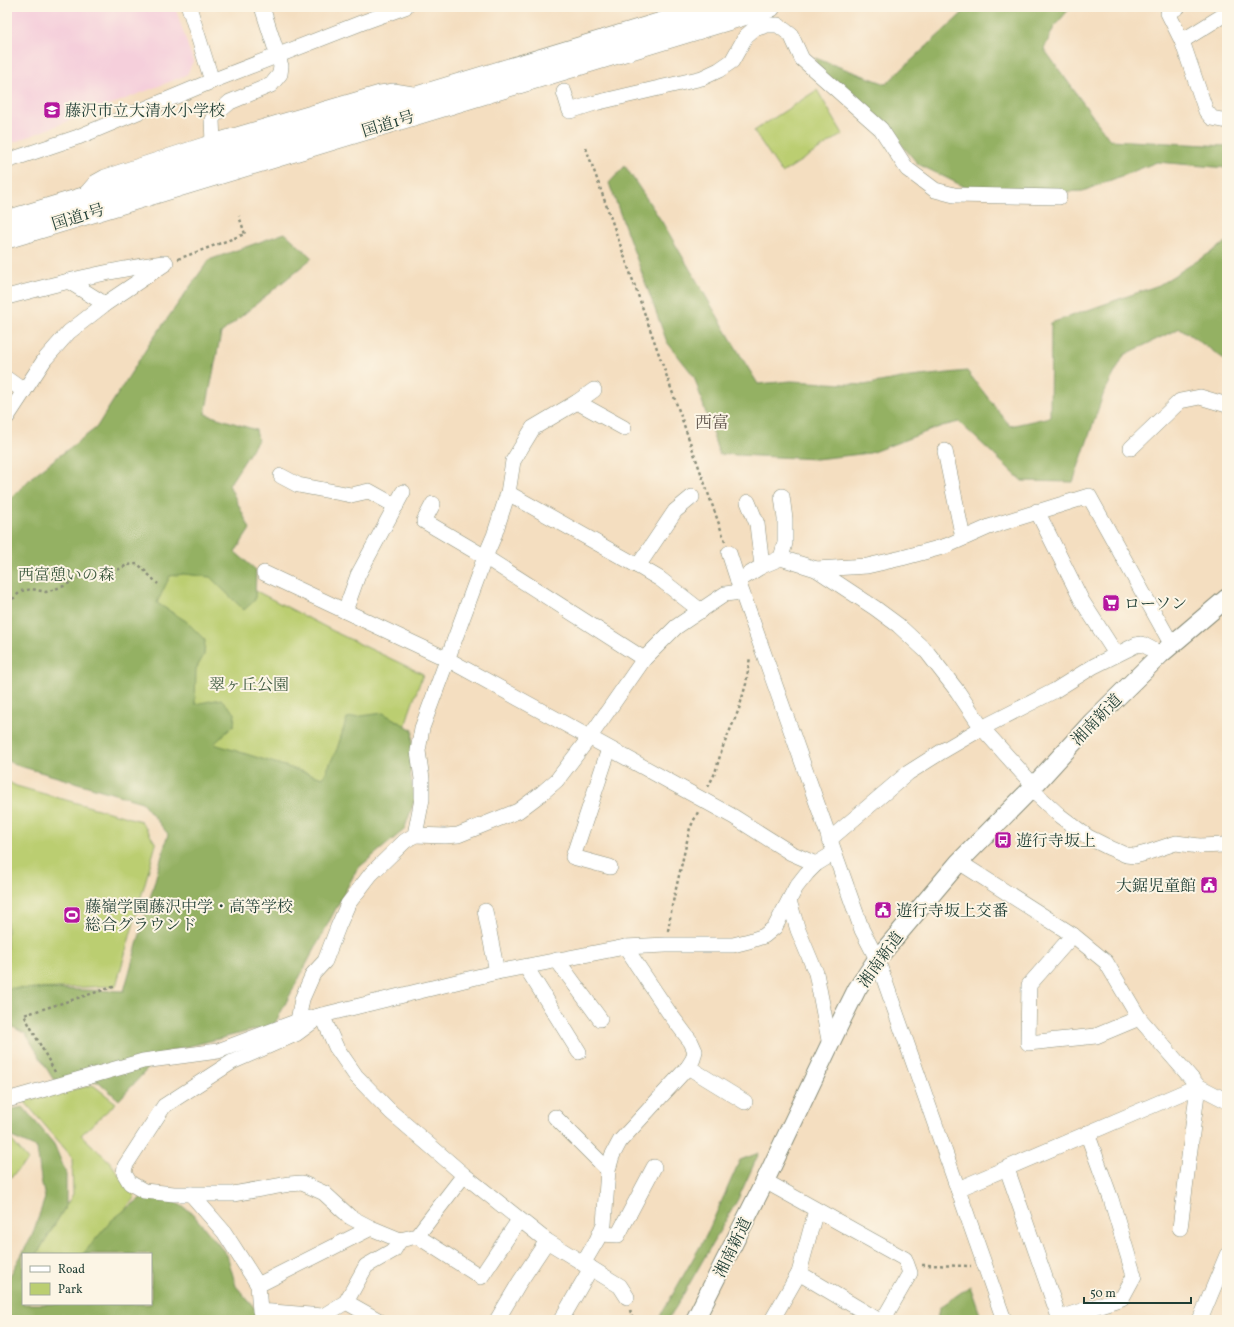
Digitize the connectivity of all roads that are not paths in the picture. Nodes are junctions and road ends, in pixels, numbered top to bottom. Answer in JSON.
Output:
{"nodes":[{"id":1,"x":188,"y":7,"type":"edge"},
{"id":2,"x":262,"y":7,"type":"edge"},
{"id":3,"x":405,"y":7,"type":"edge"},
{"id":4,"x":714,"y":7,"type":"edge"},
{"id":5,"x":770,"y":7,"type":"edge"},
{"id":6,"x":1178,"y":7,"type":"edge"},
{"id":7,"x":1227,"y":13,"type":"edge"},
{"id":8,"x":1182,"y":41,"type":"junction"},
{"id":9,"x":212,"y":81,"type":"junction"},
{"id":10,"x":564,"y":92,"type":"dead end"},
{"id":11,"x":422,"y":96,"type":"junction"},
{"id":12,"x":1227,"y":121,"type":"edge"},
{"id":13,"x":213,"y":142,"type":"junction"},
{"id":14,"x":7,"y":161,"type":"edge"},
{"id":15,"x":1059,"y":197,"type":"dead end"},
{"id":16,"x":82,"y":198,"type":"junction"},
{"id":17,"x":7,"y":221,"type":"edge"},
{"id":18,"x":7,"y":238,"type":"edge"},
{"id":19,"x":68,"y":281,"type":"junction"},
{"id":20,"x":7,"y":297,"type":"edge"},
{"id":21,"x":105,"y":304,"type":"junction"},
{"id":22,"x":7,"y":380,"type":"edge"},
{"id":23,"x":594,"y":390,"type":"dead end"},
{"id":24,"x":24,"y":391,"type":"junction"},
{"id":25,"x":577,"y":402,"type":"junction"},
{"id":26,"x":1227,"y":405,"type":"edge"},
{"id":27,"x":7,"y":417,"type":"edge"},
{"id":28,"x":624,"y":428,"type":"dead end"},
{"id":29,"x":1131,"y":448,"type":"dead end"},
{"id":30,"x":945,"y":451,"type":"dead end"},
{"id":31,"x":281,"y":476,"type":"dead end"},
{"id":32,"x":404,"y":492,"type":"dead end"},
{"id":33,"x":508,"y":493,"type":"junction"},
{"id":34,"x":782,"y":496,"type":"dead end"},
{"id":35,"x":692,"y":497,"type":"dead end"},
{"id":36,"x":748,"y":502,"type":"dead end"},
{"id":37,"x":433,"y":504,"type":"dead end"},
{"id":38,"x":396,"y":506,"type":"junction"},
{"id":39,"x":1037,"y":511,"type":"junction"},
{"id":40,"x":963,"y":538,"type":"junction"},
{"id":41,"x":729,"y":552,"type":"road end"},
{"id":42,"x":485,"y":556,"type":"junction"},
{"id":43,"x":781,"y":558,"type":"junction"},
{"id":44,"x":638,"y":566,"type":"junction"},
{"id":45,"x":762,"y":566,"type":"junction"},
{"id":46,"x":816,"y":569,"type":"junction"},
{"id":47,"x":264,"y":573,"type":"dead end"},
{"id":48,"x":739,"y":586,"type":"junction"},
{"id":49,"x":1226,"y":601,"type":"edge"},
{"id":50,"x":345,"y":611,"type":"junction"},
{"id":51,"x":701,"y":611,"type":"junction"},
{"id":52,"x":1167,"y":650,"type":"junction"},
{"id":53,"x":1116,"y":654,"type":"junction"},
{"id":54,"x":447,"y":659,"type":"junction"},
{"id":55,"x":644,"y":659,"type":"junction"},
{"id":56,"x":982,"y":728,"type":"junction"},
{"id":57,"x":589,"y":738,"type":"junction"},
{"id":58,"x":609,"y":749,"type":"junction"},
{"id":59,"x":1033,"y":787,"type":"junction"},
{"id":60,"x":415,"y":835,"type":"junction"},
{"id":61,"x":1226,"y":845,"type":"edge"},
{"id":62,"x":832,"y":846,"type":"junction"},
{"id":63,"x":959,"y":862,"type":"junction"},
{"id":64,"x":816,"y":864,"type":"junction"},
{"id":65,"x":610,"y":867,"type":"dead end"},
{"id":66,"x":789,"y":901,"type":"junction"},
{"id":67,"x":485,"y":911,"type":"dead end"},
{"id":68,"x":1073,"y":935,"type":"junction"},
{"id":69,"x":625,"y":947,"type":"junction"},
{"id":70,"x":877,"y":959,"type":"junction"},
{"id":71,"x":557,"y":960,"type":"junction"},
{"id":72,"x":526,"y":967,"type":"junction"},
{"id":73,"x":497,"y":972,"type":"junction"},
{"id":74,"x":322,"y":1015,"type":"junction"},
{"id":75,"x":1139,"y":1018,"type":"junction"},
{"id":76,"x":600,"y":1019,"type":"dead end"},
{"id":77,"x":298,"y":1021,"type":"junction"},
{"id":78,"x":830,"y":1045,"type":"junction"},
{"id":79,"x":579,"y":1052,"type":"dead end"},
{"id":80,"x":688,"y":1067,"type":"junction"},
{"id":81,"x":1198,"y":1086,"type":"junction"},
{"id":82,"x":7,"y":1100,"type":"edge"},
{"id":83,"x":1227,"y":1101,"type":"edge"},
{"id":84,"x":745,"y":1102,"type":"dead end"},
{"id":85,"x":555,"y":1117,"type":"dead end"},
{"id":86,"x":1087,"y":1133,"type":"junction"},
{"id":87,"x":654,"y":1166,"type":"dead end"},
{"id":88,"x":1007,"y":1169,"type":"junction"},
{"id":89,"x":608,"y":1170,"type":"junction"},
{"id":90,"x":464,"y":1175,"type":"junction"},
{"id":91,"x":765,"y":1181,"type":"junction"},
{"id":92,"x":958,"y":1189,"type":"junction"},
{"id":93,"x":191,"y":1194,"type":"junction"},
{"id":94,"x":816,"y":1210,"type":"junction"},
{"id":95,"x":519,"y":1220,"type":"junction"},
{"id":96,"x":371,"y":1228,"type":"junction"},
{"id":97,"x":1180,"y":1228,"type":"dead end"},
{"id":98,"x":600,"y":1234,"type":"junction"},
{"id":99,"x":417,"y":1236,"type":"junction"},
{"id":100,"x":400,"y":1240,"type":"junction"},
{"id":101,"x":547,"y":1242,"type":"junction"},
{"id":102,"x":1227,"y":1255,"type":"edge"},
{"id":103,"x":587,"y":1266,"type":"junction"},
{"id":104,"x":799,"y":1273,"type":"junction"},
{"id":105,"x":258,"y":1285,"type":"junction"},
{"id":106,"x":627,"y":1298,"type":"dead end"},
{"id":107,"x":346,"y":1302,"type":"junction"},
{"id":108,"x":1204,"y":1318,"type":"edge"},
{"id":109,"x":1059,"y":1319,"type":"edge"},
{"id":110,"x":378,"y":1320,"type":"edge"},
{"id":111,"x":497,"y":1320,"type":"edge"},
{"id":112,"x":561,"y":1320,"type":"edge"},
{"id":113,"x":695,"y":1320,"type":"edge"},
{"id":114,"x":772,"y":1320,"type":"edge"},
{"id":115,"x":878,"y":1320,"type":"edge"},
{"id":116,"x":883,"y":1320,"type":"edge"},
{"id":117,"x":1004,"y":1320,"type":"edge"}],
"edges":[{"from":1,"to":9,"type":"street"},
{"from":2,"to":13,"type":"street"},
{"from":3,"to":9,"type":"street"},
{"from":4,"to":11,"type":"highway","name":"国道1号"},
{"from":5,"to":18,"type":"highway","name":"国道1号"},
{"from":6,"to":8,"type":"street"},
{"from":7,"to":8,"type":"street"},
{"from":8,"to":12,"type":"street"},
{"from":9,"to":14,"type":"street"},
{"from":10,"to":15,"type":"street"},
{"from":11,"to":13,"type":"street"},
{"from":11,"to":16,"type":"highway","name":"国道1号"},
{"from":13,"to":16,"type":"street"},
{"from":16,"to":17,"type":"highway","name":"国道1号"},
{"from":19,"to":20,"type":"street"},
{"from":19,"to":21,"type":"street"},
{"from":19,"to":21,"type":"street"},
{"from":21,"to":24,"type":"street"},
{"from":22,"to":24,"type":"street"},
{"from":23,"to":25,"type":"street"},
{"from":24,"to":27,"type":"street"},
{"from":25,"to":28,"type":"street"},
{"from":25,"to":33,"type":"street"},
{"from":26,"to":29,"type":"street"},
{"from":30,"to":40,"type":"street"},
{"from":31,"to":38,"type":"street"},
{"from":32,"to":38,"type":"street"},
{"from":33,"to":42,"type":"street"},
{"from":33,"to":44,"type":"street"},
{"from":34,"to":43,"type":"street"},
{"from":35,"to":44,"type":"street"},
{"from":36,"to":45,"type":"street"},
{"from":37,"to":42,"type":"street"},
{"from":38,"to":50,"type":"street"},
{"from":39,"to":40,"type":"street"},
{"from":39,"to":52,"type":"street"},
{"from":39,"to":53,"type":"street"},
{"from":40,"to":46,"type":"street"},
{"from":41,"to":48,"type":"street"},
{"from":42,"to":54,"type":"street"},
{"from":42,"to":55,"type":"street"},
{"from":43,"to":45,"type":"street"},
{"from":43,"to":46,"type":"street"},
{"from":44,"to":51,"type":"street"},
{"from":45,"to":48,"type":"street"},
{"from":46,"to":56,"type":"street"},
{"from":47,"to":50,"type":"street"},
{"from":48,"to":51,"type":"street"},
{"from":48,"to":62,"type":"street"},
{"from":49,"to":52,"type":"main road","name":"湘南新道"},
{"from":50,"to":54,"type":"street"},
{"from":51,"to":55,"type":"street"},
{"from":52,"to":53,"type":"street"},
{"from":52,"to":59,"type":"main road","name":"湘南新道"},
{"from":53,"to":56,"type":"street"},
{"from":54,"to":57,"type":"street"},
{"from":54,"to":60,"type":"street"},
{"from":55,"to":57,"type":"street"},
{"from":56,"to":59,"type":"street"},
{"from":56,"to":62,"type":"street"},
{"from":57,"to":58,"type":"street"},
{"from":57,"to":60,"type":"street"},
{"from":58,"to":64,"type":"street"},
{"from":58,"to":65,"type":"street"},
{"from":59,"to":61,"type":"street"},
{"from":59,"to":63,"type":"main road","name":"湘南新道"},
{"from":60,"to":77,"type":"street"},
{"from":62,"to":64,"type":"street"},
{"from":62,"to":70,"type":"street"},
{"from":63,"to":68,"type":"street"},
{"from":63,"to":70,"type":"main road","name":"湘南新道"},
{"from":64,"to":66,"type":"street"},
{"from":66,"to":69,"type":"street"},
{"from":66,"to":78,"type":"street"},
{"from":67,"to":73,"type":"street"},
{"from":68,"to":75,"type":"street"},
{"from":68,"to":75,"type":"street"},
{"from":69,"to":71,"type":"street"},
{"from":69,"to":80,"type":"street"},
{"from":70,"to":78,"type":"main road","name":"湘南新道"},
{"from":70,"to":92,"type":"street"},
{"from":71,"to":72,"type":"street"},
{"from":71,"to":76,"type":"street"},
{"from":72,"to":73,"type":"street"},
{"from":72,"to":79,"type":"street"},
{"from":73,"to":74,"type":"street"},
{"from":74,"to":77,"type":"street"},
{"from":74,"to":90,"type":"street"},
{"from":74,"to":93,"type":"street"},
{"from":75,"to":81,"type":"street"},
{"from":77,"to":82,"type":"street"},
{"from":78,"to":91,"type":"main road","name":"湘南新道"},
{"from":80,"to":84,"type":"street"},
{"from":80,"to":89,"type":"street"},
{"from":81,"to":83,"type":"street"},
{"from":81,"to":86,"type":"street"},
{"from":81,"to":97,"type":"street"},
{"from":85,"to":89,"type":"street"},
{"from":86,"to":88,"type":"street"},
{"from":86,"to":109,"type":"street"},
{"from":87,"to":98,"type":"street"},
{"from":88,"to":92,"type":"street"},
{"from":88,"to":109,"type":"street"},
{"from":89,"to":98,"type":"street"},
{"from":90,"to":95,"type":"street"},
{"from":90,"to":99,"type":"street"},
{"from":91,"to":94,"type":"street"},
{"from":91,"to":113,"type":"main road","name":"湘南新道"},
{"from":92,"to":117,"type":"street"},
{"from":93,"to":96,"type":"street"},
{"from":93,"to":105,"type":"street"},
{"from":94,"to":104,"type":"street"},
{"from":94,"to":116,"type":"street"},
{"from":95,"to":99,"type":"street"},
{"from":95,"to":101,"type":"street"},
{"from":96,"to":100,"type":"street"},
{"from":96,"to":105,"type":"street"},
{"from":98,"to":103,"type":"street"},
{"from":99,"to":100,"type":"street"},
{"from":100,"to":107,"type":"street"},
{"from":101,"to":103,"type":"street"},
{"from":101,"to":111,"type":"street"},
{"from":102,"to":108,"type":"street"},
{"from":103,"to":106,"type":"street"},
{"from":103,"to":112,"type":"street"},
{"from":104,"to":114,"type":"street"},
{"from":104,"to":115,"type":"street"},
{"from":105,"to":107,"type":"street"},
{"from":107,"to":110,"type":"street"}]}
